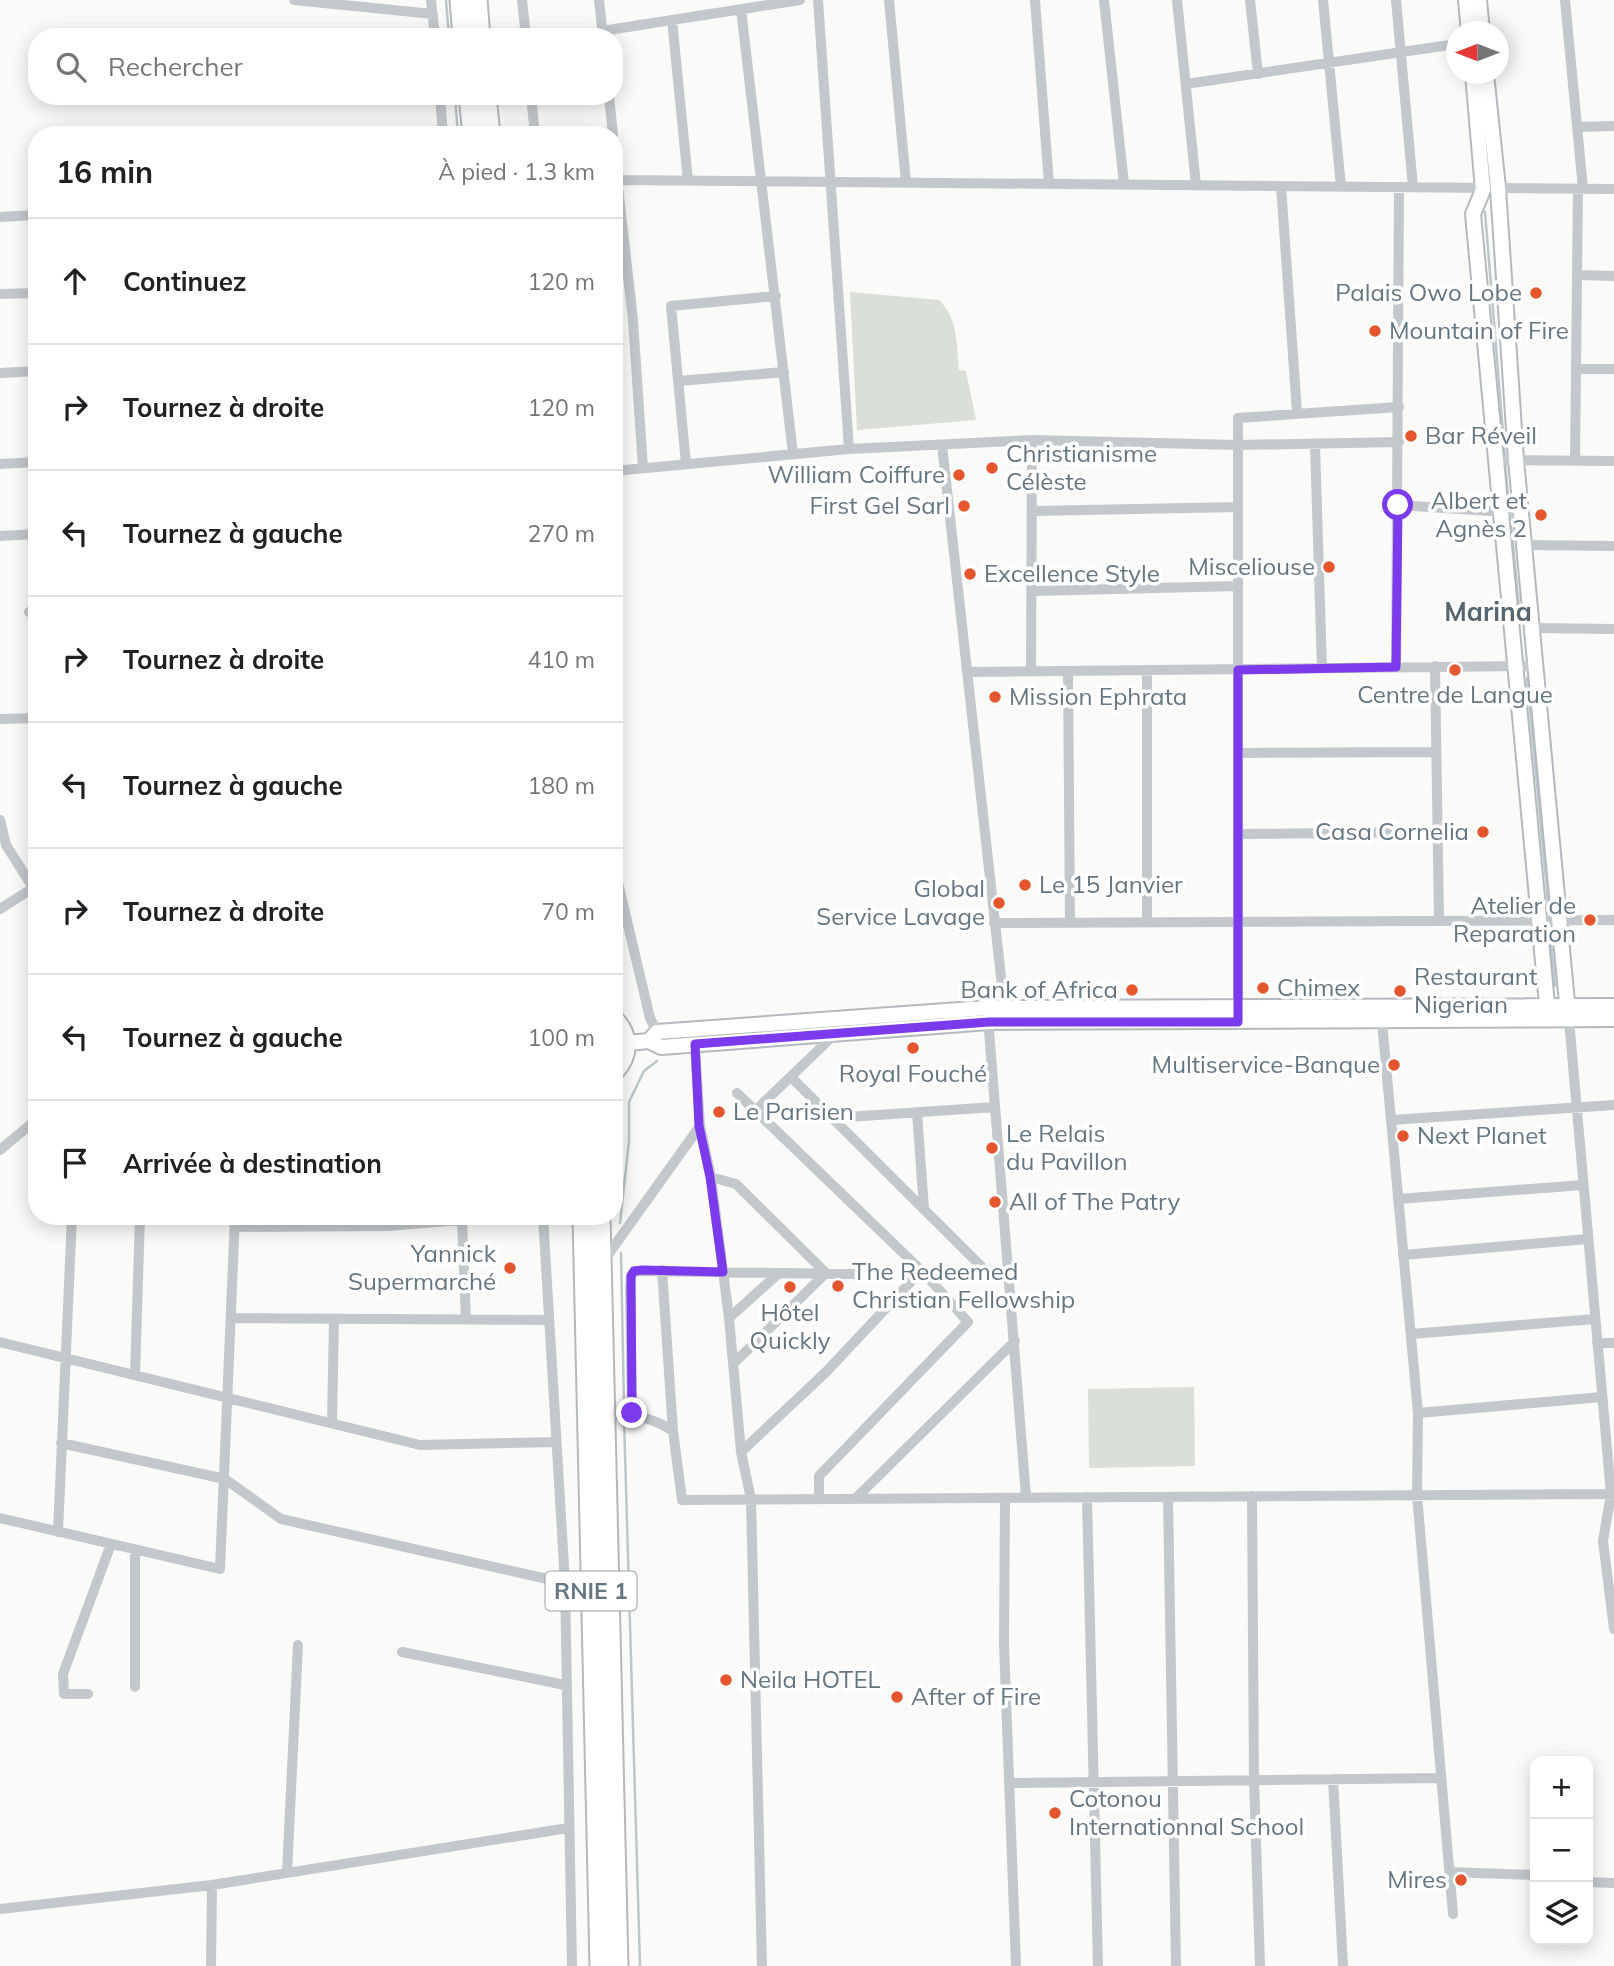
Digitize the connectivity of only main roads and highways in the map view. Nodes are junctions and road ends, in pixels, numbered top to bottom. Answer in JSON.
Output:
{"nodes":[{"id":1,"x":460,"y":0,"type":"edge"},
{"id":2,"x":477,"y":0,"type":"edge"},
{"id":3,"x":462,"y":28,"type":"edge"},
{"id":4,"x":479,"y":28,"type":"edge"},
{"id":5,"x":470,"y":105,"type":"edge"},
{"id":6,"x":487,"y":105,"type":"edge"},
{"id":7,"x":472,"y":126,"type":"edge"},
{"id":8,"x":489,"y":126,"type":"edge"},
{"id":9,"x":583,"y":1225,"type":"edge"},
{"id":10,"x":600,"y":1225,"type":"edge"},
{"id":11,"x":600,"y":1966,"type":"edge"},
{"id":12,"x":618,"y":1966,"type":"edge"}],
"edges":[{"from":1,"to":3,"type":"highway"},
{"from":2,"to":4,"type":"highway"},
{"from":5,"to":7,"type":"highway"},
{"from":6,"to":8,"type":"highway"},
{"from":9,"to":11,"type":"highway","number":"RNIE 1"},
{"from":10,"to":12,"type":"highway","number":"RNIE 1"}]}
